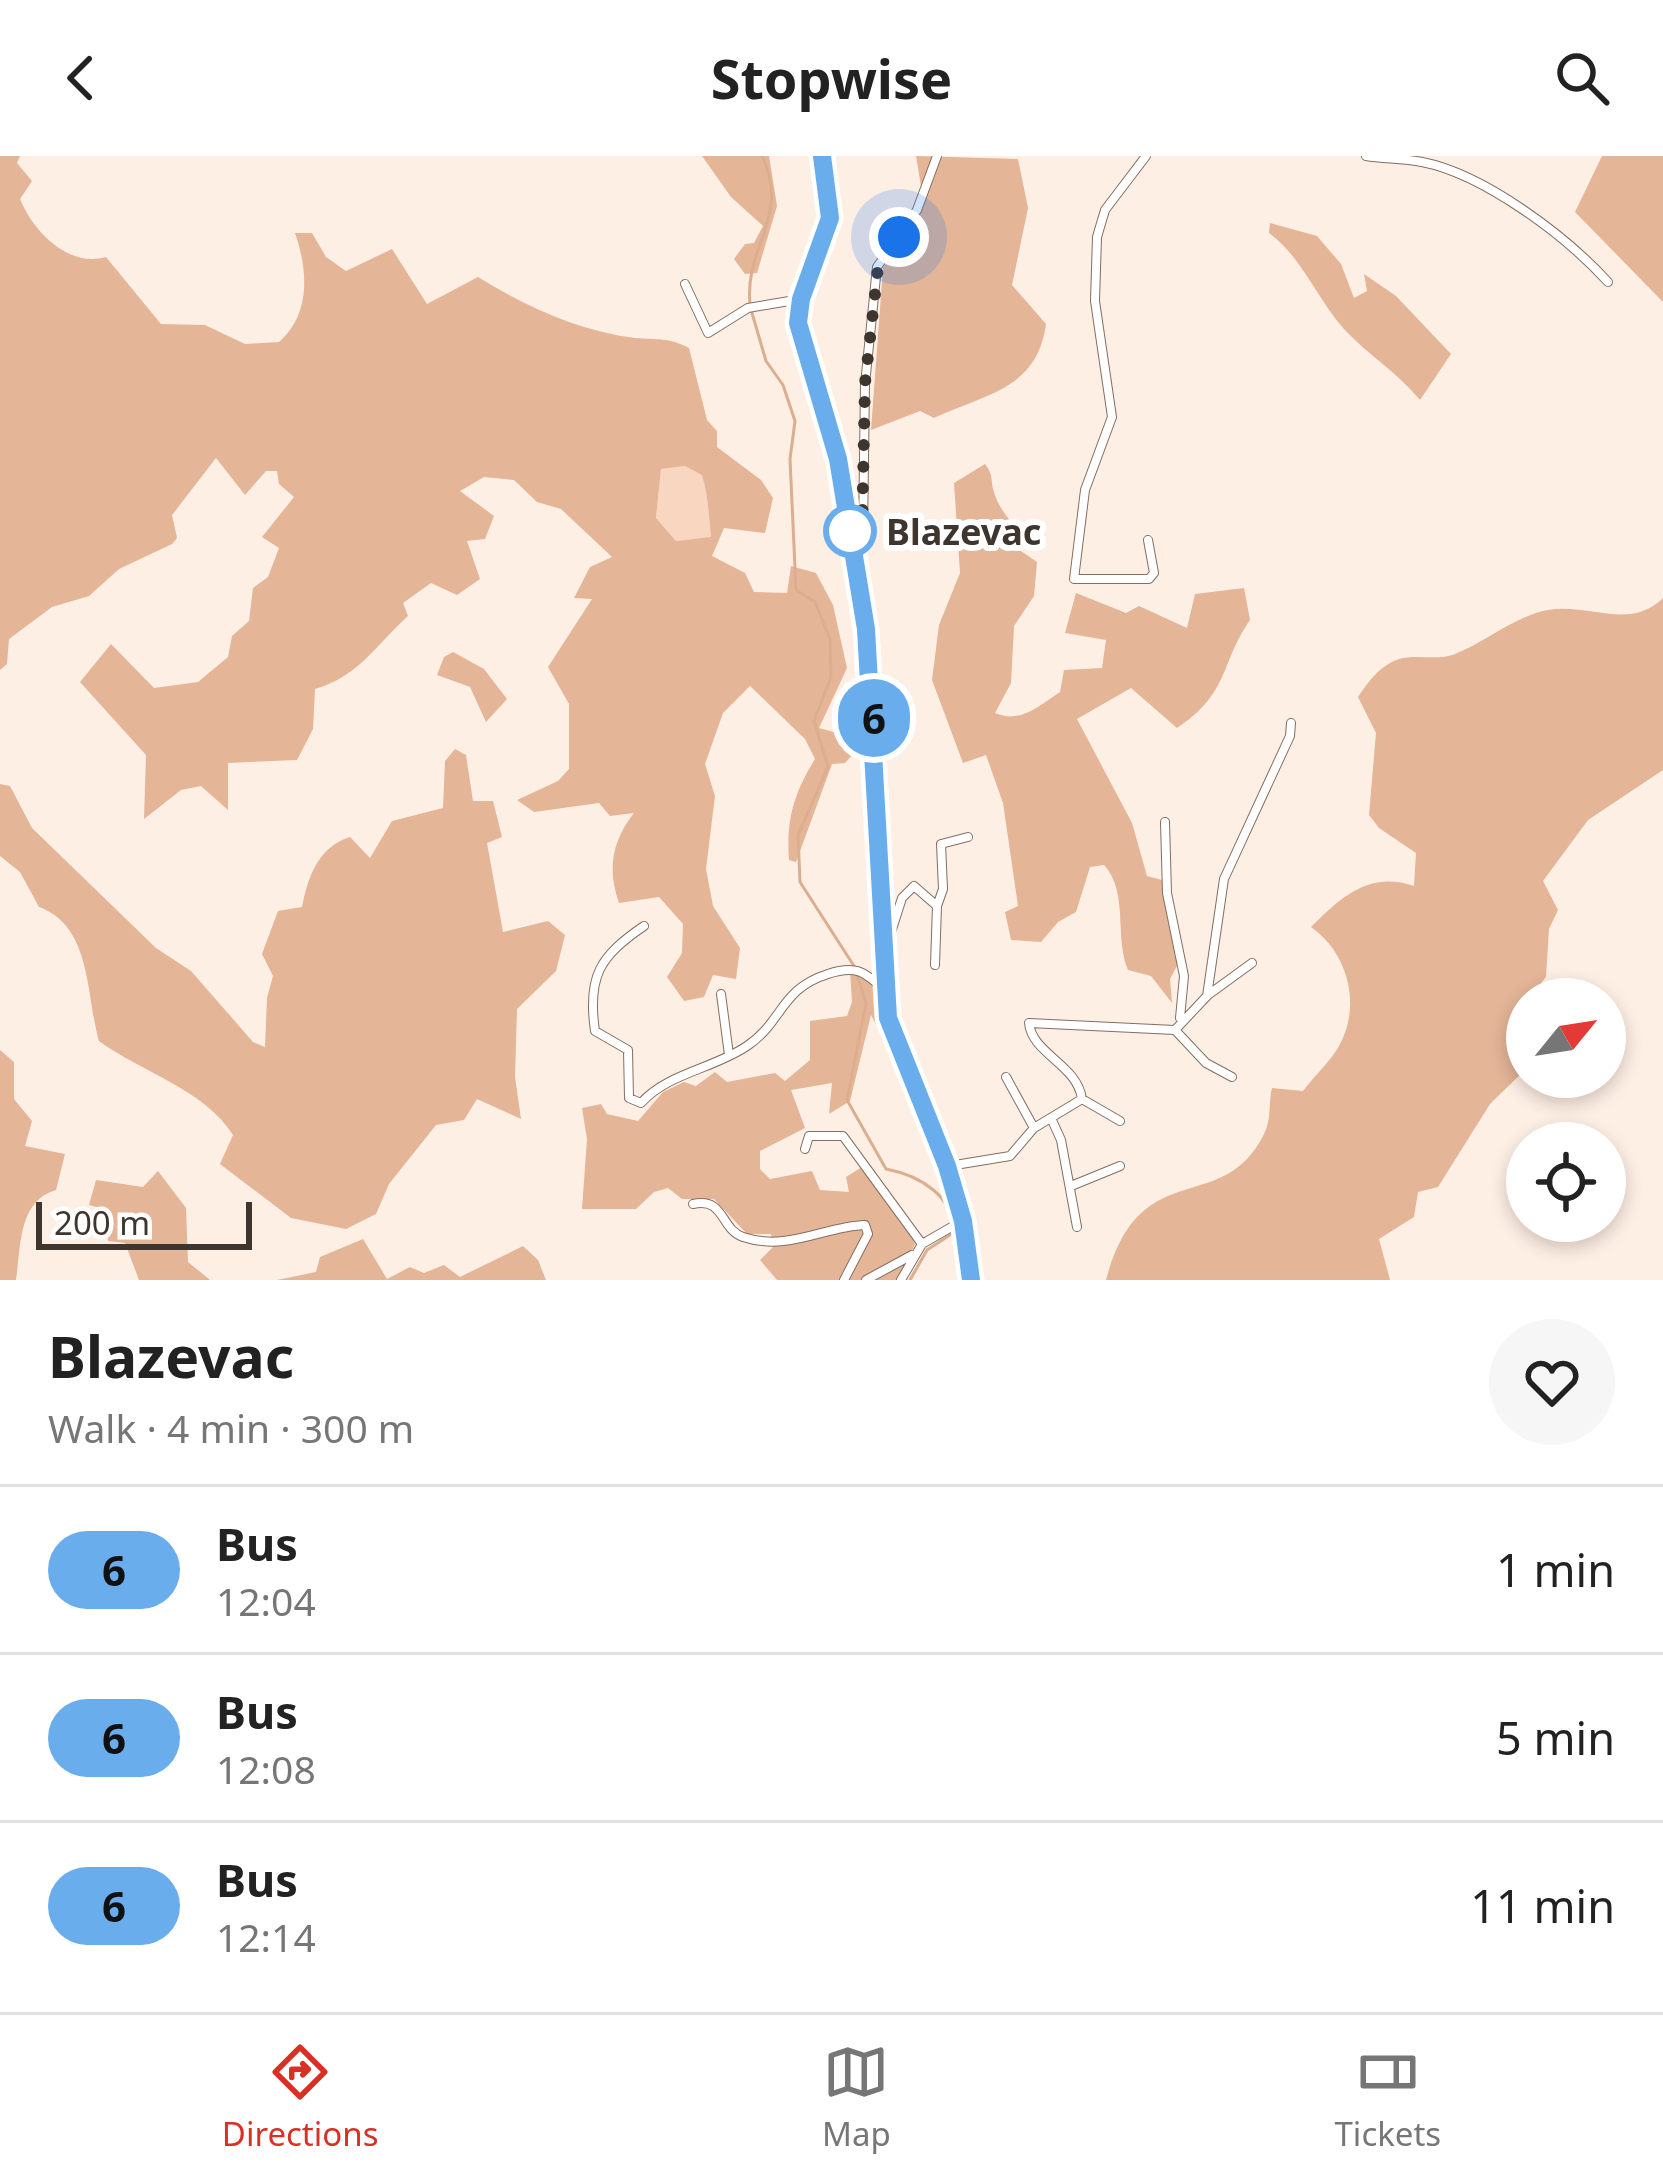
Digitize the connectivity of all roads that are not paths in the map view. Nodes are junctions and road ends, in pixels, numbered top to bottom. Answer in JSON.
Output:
{"nodes":[{"id":1,"x":823,"y":156,"type":"edge"},
{"id":2,"x":937,"y":156,"type":"edge"},
{"id":3,"x":1146,"y":156,"type":"edge"},
{"id":4,"x":1366,"y":156,"type":"edge"},
{"id":5,"x":1608,"y":282,"type":"dead end"},
{"id":6,"x":685,"y":284,"type":"dead end"},
{"id":7,"x":801,"y":299,"type":"junction"},
{"id":8,"x":1148,"y":540,"type":"dead end"},
{"id":9,"x":852,"y":543,"type":"junction"},
{"id":10,"x":1291,"y":723,"type":"dead end"},
{"id":11,"x":1165,"y":822,"type":"dead end"},
{"id":12,"x":968,"y":837,"type":"dead end"},
{"id":13,"x":937,"y":906,"type":"junction"},
{"id":14,"x":644,"y":926,"type":"dead end"},
{"id":15,"x":885,"y":949,"type":"junction"},
{"id":16,"x":1252,"y":963,"type":"dead end"},
{"id":17,"x":935,"y":965,"type":"dead end"},
{"id":18,"x":886,"y":991,"type":"junction"},
{"id":19,"x":721,"y":994,"type":"dead end"},
{"id":20,"x":1207,"y":996,"type":"junction"},
{"id":21,"x":1179,"y":1020,"type":"junction"},
{"id":22,"x":1175,"y":1030,"type":"junction"},
{"id":23,"x":729,"y":1055,"type":"junction"},
{"id":24,"x":1006,"y":1076,"type":"dead end"},
{"id":25,"x":1232,"y":1077,"type":"dead end"},
{"id":26,"x":1082,"y":1099,"type":"junction"},
{"id":27,"x":1051,"y":1118,"type":"junction"},
{"id":28,"x":1120,"y":1121,"type":"dead end"},
{"id":29,"x":1034,"y":1127,"type":"junction"},
{"id":30,"x":805,"y":1149,"type":"dead end"},
{"id":31,"x":947,"y":1166,"type":"junction"},
{"id":32,"x":1120,"y":1166,"type":"dead end"},
{"id":33,"x":1071,"y":1186,"type":"junction"},
{"id":34,"x":693,"y":1204,"type":"dead end"},
{"id":35,"x":956,"y":1222,"type":"junction"},
{"id":36,"x":1077,"y":1227,"type":"dead end"},
{"id":37,"x":922,"y":1244,"type":"junction"},
{"id":38,"x":914,"y":1254,"type":"junction"},
{"id":39,"x":844,"y":1280,"type":"edge"},
{"id":40,"x":866,"y":1280,"type":"edge"},
{"id":41,"x":901,"y":1280,"type":"edge"},
{"id":42,"x":970,"y":1280,"type":"edge"}],
"edges":[{"from":1,"to":7,"type":"main road"},
{"from":2,"to":9,"type":"street"},
{"from":3,"to":8,"type":"street"},
{"from":4,"to":5,"type":"street"},
{"from":6,"to":7,"type":"street"},
{"from":7,"to":9,"type":"main road"},
{"from":9,"to":15,"type":"main road"},
{"from":10,"to":20,"type":"street"},
{"from":11,"to":21,"type":"street"},
{"from":12,"to":13,"type":"street"},
{"from":13,"to":15,"type":"street"},
{"from":13,"to":17,"type":"street"},
{"from":14,"to":23,"type":"street"},
{"from":15,"to":18,"type":"main road"},
{"from":16,"to":20,"type":"street"},
{"from":18,"to":23,"type":"street"},
{"from":18,"to":31,"type":"main road"},
{"from":19,"to":23,"type":"street"},
{"from":20,"to":21,"type":"street"},
{"from":21,"to":22,"type":"street"},
{"from":22,"to":25,"type":"street"},
{"from":22,"to":26,"type":"street"},
{"from":24,"to":29,"type":"street"},
{"from":26,"to":27,"type":"street"},
{"from":26,"to":28,"type":"street"},
{"from":27,"to":29,"type":"street"},
{"from":27,"to":33,"type":"street"},
{"from":29,"to":31,"type":"street"},
{"from":30,"to":37,"type":"street"},
{"from":31,"to":35,"type":"main road"},
{"from":32,"to":33,"type":"street"},
{"from":33,"to":36,"type":"street"},
{"from":34,"to":39,"type":"street"},
{"from":35,"to":37,"type":"street"},
{"from":35,"to":42,"type":"main road"},
{"from":37,"to":38,"type":"street"},
{"from":38,"to":40,"type":"street"},
{"from":38,"to":41,"type":"street"}]}
